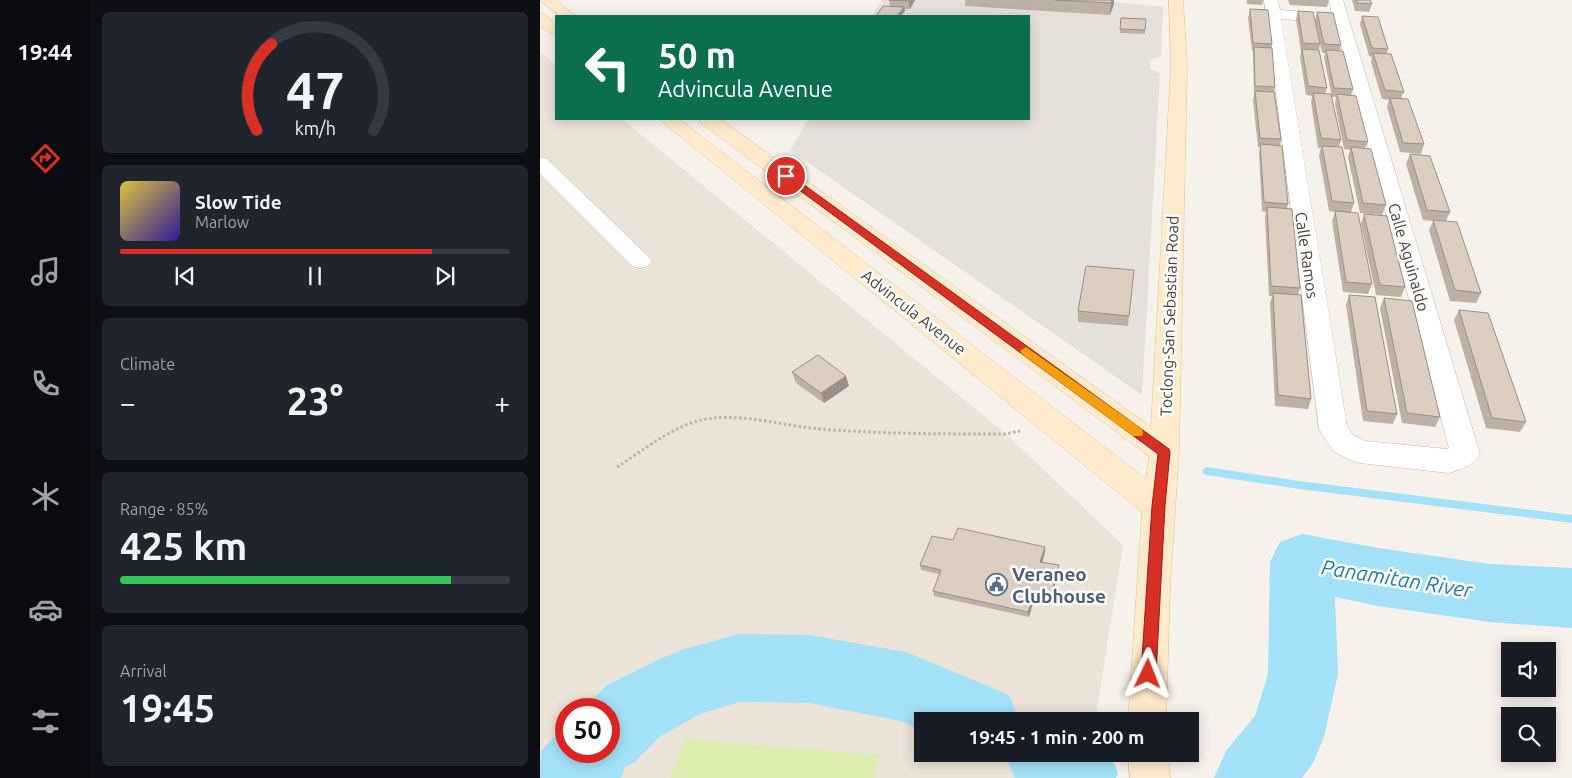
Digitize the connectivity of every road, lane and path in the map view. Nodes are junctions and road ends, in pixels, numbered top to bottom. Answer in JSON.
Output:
{"nodes":[{"id":1,"x":547,"y":0,"type":"edge"},
{"id":2,"x":1176,"y":0,"type":"edge"},
{"id":3,"x":1272,"y":7,"type":"edge"},
{"id":4,"x":1339,"y":9,"type":"edge"},
{"id":5,"x":568,"y":15,"type":"edge"},
{"id":6,"x":540,"y":18,"type":"edge"},
{"id":7,"x":555,"y":30,"type":"edge"},
{"id":8,"x":669,"y":120,"type":"edge"},
{"id":9,"x":709,"y":120,"type":"edge"},
{"id":10,"x":754,"y":153,"type":"junction"},
{"id":11,"x":540,"y":162,"type":"edge"},
{"id":12,"x":727,"y":164,"type":"junction"},
{"id":13,"x":640,"y":261,"type":"dead end"},
{"id":14,"x":1057,"y":425,"type":"junction"},
{"id":15,"x":1164,"y":452,"type":"junction"},
{"id":16,"x":1405,"y":456,"type":"joint"},
{"id":17,"x":618,"y":467,"type":"dead end"},
{"id":18,"x":1158,"y":506,"type":"junction"},
{"id":19,"x":1147,"y":712,"type":"edge"},
{"id":20,"x":1149,"y":762,"type":"edge"},
{"id":21,"x":1150,"y":778,"type":"edge"}],
"edges":[{"from":1,"to":5,"type":"main road"},
{"from":2,"to":15,"type":"main road","name":"Toclong-San Sebastian Road"},
{"from":3,"to":4,"type":"street"},
{"from":3,"to":16,"type":"street","name":"Calle Ramos"},
{"from":4,"to":16,"type":"street","name":"Calle Aguinaldo"},
{"from":6,"to":7,"type":"main road"},
{"from":8,"to":12,"type":"main road","name":"Advincula Avenue"},
{"from":9,"to":10,"type":"main road","name":"Advincula Avenue"},
{"from":10,"to":12,"type":"main road"},
{"from":10,"to":15,"type":"main road","name":"Advincula Avenue"},
{"from":11,"to":13,"type":"street"},
{"from":12,"to":14,"type":"main road","name":"Advincula Avenue"},
{"from":14,"to":17,"type":"path"},
{"from":14,"to":18,"type":"main road","name":"Advincula Avenue"},
{"from":15,"to":18,"type":"main road","name":"Toclong-San Sebastian Road"},
{"from":18,"to":19,"type":"main road","name":"Toclong-San Sebastian Road"},
{"from":20,"to":21,"type":"main road"}]}
